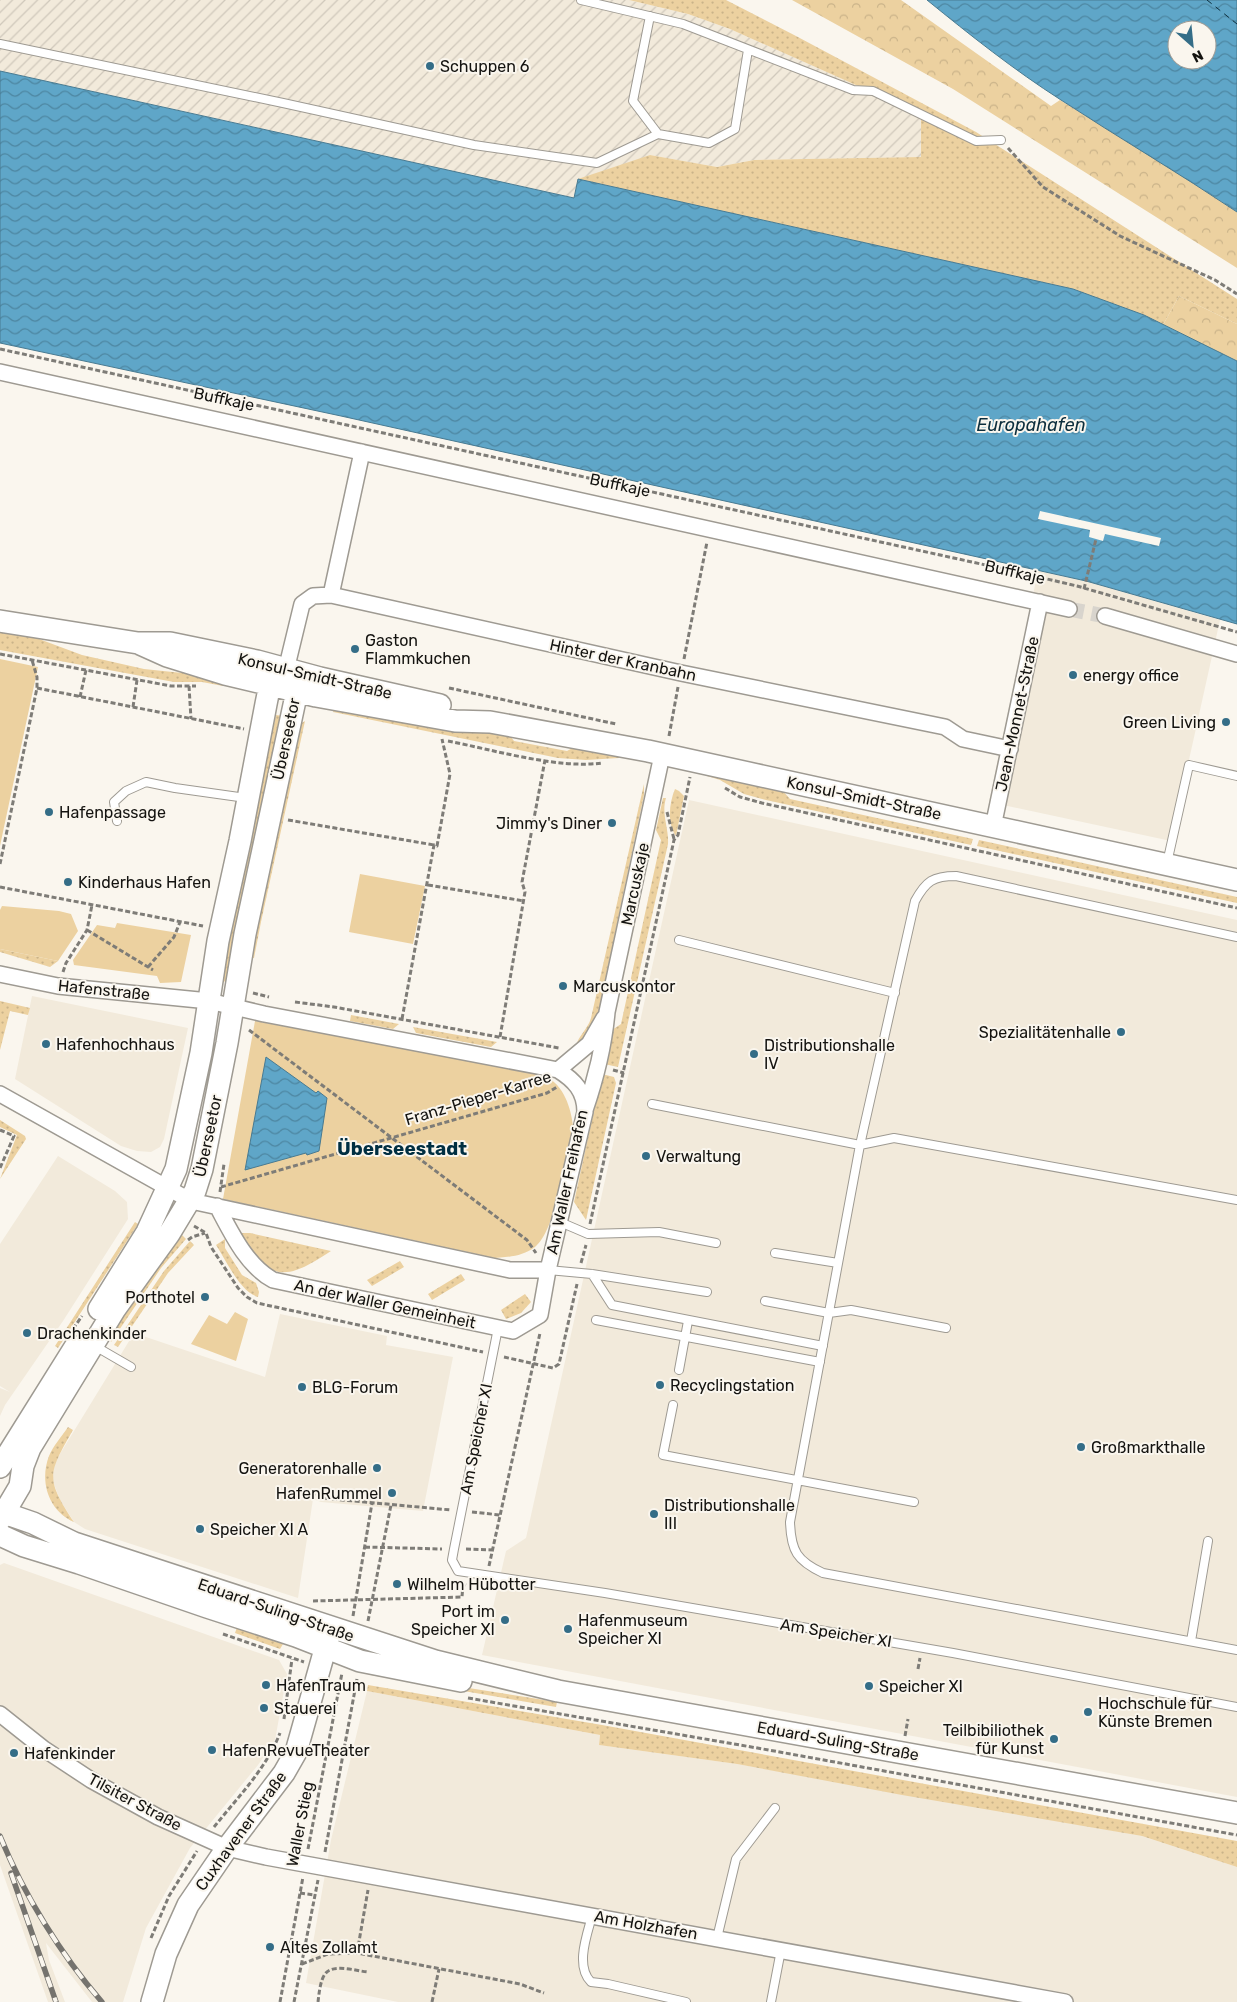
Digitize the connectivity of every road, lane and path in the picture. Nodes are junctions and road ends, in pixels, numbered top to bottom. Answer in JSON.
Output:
{"nodes":[{"id":1,"x":581,"y":0,"type":"edge"},
{"id":2,"x":650,"y":16,"type":"junction"},
{"id":3,"x":0,"y":44,"type":"edge"},
{"id":4,"x":748,"y":50,"type":"junction"},
{"id":5,"x":658,"y":134,"type":"junction"},
{"id":6,"x":1001,"y":140,"type":"joint"},
{"id":7,"x":1237,"y":294,"type":"edge"},
{"id":8,"x":0,"y":349,"type":"edge"},
{"id":9,"x":0,"y":372,"type":"edge"},
{"id":10,"x":362,"y":452,"type":"junction"},
{"id":11,"x":684,"y":499,"type":"junction"},
{"id":12,"x":682,"y":508,"type":"dead end"},
{"id":13,"x":748,"y":514,"type":"junction"},
{"id":14,"x":746,"y":522,"type":"dead end"},
{"id":15,"x":710,"y":528,"type":"junction"},
{"id":16,"x":1096,"y":539,"type":"dead end"},
{"id":17,"x":1012,"y":571,"type":"junction"},
{"id":18,"x":1010,"y":580,"type":"dead end"},
{"id":19,"x":1077,"y":586,"type":"junction"},
{"id":20,"x":1084,"y":589,"type":"junction"},
{"id":21,"x":1074,"y":594,"type":"dead end"},
{"id":22,"x":331,"y":596,"type":"junction"},
{"id":23,"x":1040,"y":602,"type":"junction"},
{"id":24,"x":1069,"y":609,"type":"tunnel mouth"},
{"id":25,"x":1105,"y":616,"type":"tunnel mouth"},
{"id":26,"x":0,"y":621,"type":"edge"},
{"id":27,"x":1237,"y":632,"type":"edge"},
{"id":28,"x":0,"y":654,"type":"edge"},
{"id":29,"x":1237,"y":654,"type":"edge"},
{"id":30,"x":32,"y":660,"type":"junction"},
{"id":31,"x":86,"y":670,"type":"junction"},
{"id":32,"x":681,"y":673,"type":"junction"},
{"id":33,"x":278,"y":677,"type":"junction"},
{"id":34,"x":137,"y":680,"type":"junction"},
{"id":35,"x":189,"y":686,"type":"junction"},
{"id":36,"x":199,"y":686,"type":"dead end"},
{"id":37,"x":36,"y":688,"type":"junction"},
{"id":38,"x":296,"y":691,"type":"junction"},
{"id":39,"x":80,"y":697,"type":"junction"},
{"id":40,"x":133,"y":708,"type":"junction"},
{"id":41,"x":191,"y":719,"type":"junction"},
{"id":42,"x":490,"y":722,"type":"junction"},
{"id":43,"x":244,"y":729,"type":"dead end"},
{"id":44,"x":432,"y":738,"type":"dead end"},
{"id":45,"x":442,"y":739,"type":"junction"},
{"id":46,"x":1010,"y":749,"type":"junction"},
{"id":47,"x":663,"y":754,"type":"junction"},
{"id":48,"x":545,"y":760,"type":"junction"},
{"id":49,"x":603,"y":763,"type":"dead end"},
{"id":50,"x":1237,"y":776,"type":"edge"},
{"id":51,"x":690,"y":778,"type":"junction"},
{"id":52,"x":699,"y":780,"type":"dead end"},
{"id":53,"x":717,"y":784,"type":"dead end"},
{"id":54,"x":248,"y":798,"type":"junction"},
{"id":55,"x":667,"y":808,"type":"dead end"},
{"id":56,"x":288,"y":820,"type":"dead end"},
{"id":57,"x":117,"y":821,"type":"dead end"},
{"id":58,"x":993,"y":827,"type":"junction"},
{"id":59,"x":674,"y":840,"type":"junction"},
{"id":60,"x":434,"y":845,"type":"junction"},
{"id":61,"x":0,"y":864,"type":"edge"},
{"id":62,"x":1166,"y":864,"type":"junction"},
{"id":63,"x":1237,"y":880,"type":"edge"},
{"id":64,"x":428,"y":885,"type":"junction"},
{"id":65,"x":0,"y":887,"type":"edge"},
{"id":66,"x":524,"y":901,"type":"junction"},
{"id":67,"x":92,"y":905,"type":"junction"},
{"id":68,"x":1237,"y":908,"type":"edge"},
{"id":69,"x":180,"y":922,"type":"junction"},
{"id":70,"x":87,"y":930,"type":"junction"},
{"id":71,"x":221,"y":930,"type":"junction"},
{"id":72,"x":1237,"y":937,"type":"edge"},
{"id":73,"x":679,"y":940,"type":"dead end"},
{"id":74,"x":148,"y":967,"type":"junction"},
{"id":75,"x":153,"y":970,"type":"dead end"},
{"id":76,"x":0,"y":974,"type":"edge"},
{"id":77,"x":58,"y":986,"type":"junction"},
{"id":78,"x":254,"y":993,"type":"dead end"},
{"id":79,"x":895,"y":993,"type":"junction"},
{"id":80,"x":271,"y":998,"type":"dead end"},
{"id":81,"x":209,"y":1001,"type":"junction"},
{"id":82,"x":287,"y":1001,"type":"dead end"},
{"id":83,"x":233,"y":1007,"type":"junction"},
{"id":84,"x":607,"y":1012,"type":"junction"},
{"id":85,"x":402,"y":1020,"type":"junction"},
{"id":86,"x":249,"y":1030,"type":"dead end"},
{"id":87,"x":500,"y":1037,"type":"junction"},
{"id":88,"x":578,"y":1054,"type":"junction"},
{"id":89,"x":598,"y":1066,"type":"junction"},
{"id":90,"x":558,"y":1070,"type":"junction"},
{"id":91,"x":572,"y":1079,"type":"junction"},
{"id":92,"x":0,"y":1094,"type":"edge"},
{"id":93,"x":652,"y":1104,"type":"dead end"},
{"id":94,"x":585,"y":1112,"type":"junction"},
{"id":95,"x":0,"y":1130,"type":"edge"},
{"id":96,"x":391,"y":1138,"type":"junction"},
{"id":97,"x":860,"y":1146,"type":"junction"},
{"id":98,"x":0,"y":1168,"type":"edge"},
{"id":99,"x":168,"y":1187,"type":"junction"},
{"id":100,"x":220,"y":1187,"type":"dead end"},
{"id":101,"x":1237,"y":1200,"type":"edge"},
{"id":102,"x":191,"y":1201,"type":"junction"},
{"id":103,"x":217,"y":1206,"type":"junction"},
{"id":104,"x":560,"y":1222,"type":"junction"},
{"id":105,"x":206,"y":1233,"type":"dead end"},
{"id":106,"x":716,"y":1242,"type":"dead end"},
{"id":107,"x":775,"y":1253,"type":"dead end"},
{"id":108,"x":838,"y":1263,"type":"junction"},
{"id":109,"x":548,"y":1270,"type":"junction"},
{"id":110,"x":592,"y":1274,"type":"junction"},
{"id":111,"x":707,"y":1292,"type":"dead end"},
{"id":112,"x":765,"y":1301,"type":"dead end"},
{"id":113,"x":828,"y":1313,"type":"junction"},
{"id":114,"x":540,"y":1314,"type":"junction"},
{"id":115,"x":596,"y":1320,"type":"dead end"},
{"id":116,"x":688,"y":1321,"type":"junction"},
{"id":117,"x":498,"y":1328,"type":"junction"},
{"id":118,"x":946,"y":1328,"type":"dead end"},
{"id":119,"x":685,"y":1337,"type":"junction"},
{"id":120,"x":87,"y":1341,"type":"junction"},
{"id":121,"x":823,"y":1346,"type":"junction"},
{"id":122,"x":493,"y":1354,"type":"junction"},
{"id":123,"x":820,"y":1362,"type":"junction"},
{"id":124,"x":534,"y":1364,"type":"junction"},
{"id":125,"x":131,"y":1367,"type":"dead end"},
{"id":126,"x":679,"y":1370,"type":"dead end"},
{"id":127,"x":673,"y":1405,"type":"dead end"},
{"id":128,"x":0,"y":1467,"type":"edge"},
{"id":129,"x":798,"y":1480,"type":"junction"},
{"id":130,"x":311,"y":1493,"type":"dead end"},
{"id":131,"x":914,"y":1502,"type":"dead end"},
{"id":132,"x":372,"y":1503,"type":"junction"},
{"id":133,"x":391,"y":1505,"type":"junction"},
{"id":134,"x":461,"y":1511,"type":"junction"},
{"id":135,"x":1,"y":1515,"type":"edge"},
{"id":136,"x":500,"y":1515,"type":"junction"},
{"id":137,"x":0,"y":1535,"type":"edge"},
{"id":138,"x":1208,"y":1541,"type":"dead end"},
{"id":139,"x":365,"y":1547,"type":"junction"},
{"id":140,"x":382,"y":1548,"type":"junction"},
{"id":141,"x":454,"y":1549,"type":"junction"},
{"id":142,"x":471,"y":1585,"type":"dead end"},
{"id":143,"x":372,"y":1598,"type":"junction"},
{"id":144,"x":356,"y":1599,"type":"junction"},
{"id":145,"x":306,"y":1601,"type":"dead end"},
{"id":146,"x":343,"y":1637,"type":"junction"},
{"id":147,"x":1190,"y":1641,"type":"junction"},
{"id":148,"x":1237,"y":1650,"type":"edge"},
{"id":149,"x":353,"y":1658,"type":"junction"},
{"id":150,"x":920,"y":1661,"type":"dead end"},
{"id":151,"x":918,"y":1669,"type":"dead end"},
{"id":152,"x":558,"y":1691,"type":"junction"},
{"id":153,"x":1237,"y":1707,"type":"edge"},
{"id":154,"x":0,"y":1714,"type":"edge"},
{"id":155,"x":908,"y":1719,"type":"dead end"},
{"id":156,"x":906,"y":1730,"type":"dead end"},
{"id":157,"x":775,"y":1808,"type":"dead end"},
{"id":158,"x":1237,"y":1813,"type":"edge"},
{"id":159,"x":227,"y":1848,"type":"junction"},
{"id":160,"x":305,"y":1864,"type":"junction"},
{"id":161,"x":323,"y":1867,"type":"junction"},
{"id":162,"x":371,"y":1875,"type":"junction"},
{"id":163,"x":300,"y":1893,"type":"junction"},
{"id":164,"x":315,"y":1895,"type":"junction"},
{"id":165,"x":592,"y":1915,"type":"junction"},
{"id":166,"x":717,"y":1938,"type":"junction"},
{"id":167,"x":781,"y":1950,"type":"junction"},
{"id":168,"x":357,"y":1953,"type":"junction"},
{"id":169,"x":302,"y":1964,"type":"junction"},
{"id":170,"x":440,"y":1969,"type":"junction"},
{"id":171,"x":368,"y":1972,"type":"dead end"},
{"id":172,"x":544,"y":1993,"type":"dead end"},
{"id":173,"x":152,"y":2002,"type":"edge"},
{"id":174,"x":280,"y":2002,"type":"edge"},
{"id":175,"x":294,"y":2002,"type":"edge"},
{"id":176,"x":318,"y":2002,"type":"edge"},
{"id":177,"x":432,"y":2002,"type":"edge"},
{"id":178,"x":686,"y":2002,"type":"edge"},
{"id":179,"x":771,"y":2002,"type":"edge"},
{"id":180,"x":1065,"y":2002,"type":"edge"}],
"edges":[{"from":1,"to":2,"type":"lane"},
{"from":2,"to":4,"type":"lane"},
{"from":2,"to":5,"type":"lane"},
{"from":3,"to":5,"type":"lane"},
{"from":4,"to":5,"type":"lane"},
{"from":4,"to":6,"type":"lane"},
{"from":6,"to":7,"type":"path"},
{"from":8,"to":11,"type":"path","name":"Buffkaje"},
{"from":9,"to":10,"type":"street","name":"Buffkaje"},
{"from":10,"to":15,"type":"street","name":"Buffkaje"},
{"from":10,"to":22,"type":"street"},
{"from":11,"to":12,"type":"path"},
{"from":11,"to":13,"type":"path","name":"Buffkaje"},
{"from":13,"to":14,"type":"path"},
{"from":13,"to":17,"type":"path","name":"Buffkaje"},
{"from":15,"to":23,"type":"street","name":"Buffkaje"},
{"from":15,"to":32,"type":"path"},
{"from":16,"to":20,"type":"path"},
{"from":17,"to":18,"type":"path"},
{"from":17,"to":19,"type":"path","name":"Buffkaje"},
{"from":19,"to":20,"type":"path","name":"Buffkaje"},
{"from":19,"to":21,"type":"path"},
{"from":20,"to":27,"type":"path","name":"Buffkaje"},
{"from":22,"to":32,"type":"street","name":"Hinter der Kranbahn"},
{"from":22,"to":33,"type":"street","name":"Hinter der Kranbahn"},
{"from":23,"to":24,"type":"street","name":"Buffkaje"},
{"from":23,"to":46,"type":"street","name":"Jean-Monnet-Straße"},
{"from":25,"to":29,"type":"street"},
{"from":26,"to":33,"type":"street","name":"Konsul-Smidt-Straße"},
{"from":28,"to":30,"type":"path"},
{"from":30,"to":31,"type":"path"},
{"from":30,"to":37,"type":"path"},
{"from":31,"to":34,"type":"path"},
{"from":31,"to":39,"type":"path"},
{"from":32,"to":46,"type":"street","name":"Hinter der Kranbahn"},
{"from":32,"to":47,"type":"path"},
{"from":33,"to":38,"type":"street","name":"Überseetor"},
{"from":33,"to":42,"type":"street","name":"Konsul-Smidt-Straße"},
{"from":33,"to":54,"type":"street","name":"Überseetor"},
{"from":34,"to":35,"type":"path"},
{"from":34,"to":40,"type":"path"},
{"from":35,"to":36,"type":"path"},
{"from":35,"to":41,"type":"path"},
{"from":37,"to":39,"type":"path"},
{"from":37,"to":61,"type":"path"},
{"from":38,"to":42,"type":"street","name":"Konsul-Smidt-Straße"},
{"from":38,"to":83,"type":"street","name":"Überseetor"},
{"from":39,"to":40,"type":"path"},
{"from":40,"to":41,"type":"path"},
{"from":41,"to":43,"type":"path"},
{"from":42,"to":47,"type":"street","name":"Konsul-Smidt-Straße"},
{"from":44,"to":45,"type":"path"},
{"from":45,"to":48,"type":"path"},
{"from":45,"to":60,"type":"path"},
{"from":46,"to":58,"type":"street","name":"Jean-Monnet-Straße"},
{"from":47,"to":51,"type":"path"},
{"from":47,"to":58,"type":"street","name":"Konsul-Smidt-Straße"},
{"from":47,"to":84,"type":"street","name":"Marcuskaje"},
{"from":48,"to":49,"type":"path"},
{"from":48,"to":66,"type":"path"},
{"from":50,"to":62,"type":"lane"},
{"from":51,"to":52,"type":"path"},
{"from":51,"to":59,"type":"path"},
{"from":53,"to":68,"type":"path"},
{"from":54,"to":57,"type":"lane"},
{"from":54,"to":71,"type":"street","name":"Überseetor"},
{"from":55,"to":59,"type":"path"},
{"from":56,"to":60,"type":"path"},
{"from":58,"to":62,"type":"street","name":"Konsul-Smidt-Straße"},
{"from":59,"to":89,"type":"path"},
{"from":60,"to":64,"type":"path"},
{"from":62,"to":63,"type":"street","name":"Konsul-Smidt-Straße"},
{"from":64,"to":66,"type":"path"},
{"from":64,"to":85,"type":"path"},
{"from":65,"to":67,"type":"path"},
{"from":66,"to":87,"type":"path"},
{"from":67,"to":69,"type":"path"},
{"from":67,"to":70,"type":"path"},
{"from":69,"to":71,"type":"path"},
{"from":69,"to":74,"type":"path"},
{"from":70,"to":74,"type":"path"},
{"from":70,"to":77,"type":"path"},
{"from":71,"to":81,"type":"street","name":"Überseetor"},
{"from":72,"to":79,"type":"lane"},
{"from":73,"to":79,"type":"lane"},
{"from":74,"to":75,"type":"path"},
{"from":76,"to":77,"type":"street","name":"Hafenstraße"},
{"from":77,"to":81,"type":"street","name":"Hafenstraße"},
{"from":78,"to":80,"type":"path"},
{"from":79,"to":97,"type":"lane"},
{"from":81,"to":83,"type":"street","name":"Am Waller Freihafen"},
{"from":81,"to":99,"type":"street","name":"Überseetor"},
{"from":82,"to":85,"type":"path"},
{"from":83,"to":90,"type":"street","name":"Am Waller Freihafen"},
{"from":83,"to":102,"type":"street","name":"Überseetor"},
{"from":84,"to":88,"type":"street","name":"Marcuskaje"},
{"from":84,"to":89,"type":"street","name":"Marcuskaje"},
{"from":85,"to":87,"type":"path"},
{"from":86,"to":96,"type":"path","name":"Franz-Pieper-Karree"},
{"from":87,"to":88,"type":"path"},
{"from":88,"to":90,"type":"street","name":"Marcuskaje"},
{"from":89,"to":94,"type":"street","name":"Marcuskaje"},
{"from":90,"to":91,"type":"street","name":"Am Waller Freihafen"},
{"from":91,"to":94,"type":"street","name":"Am Waller Freihafen"},
{"from":91,"to":96,"type":"path","name":"Franz-Pieper-Karree"},
{"from":92,"to":99,"type":"street"},
{"from":93,"to":97,"type":"lane"},
{"from":94,"to":104,"type":"street","name":"Am Waller Freihafen"},
{"from":95,"to":98,"type":"path"},
{"from":96,"to":100,"type":"path","name":"Franz-Pieper-Karree"},
{"from":96,"to":109,"type":"path","name":"Franz-Pieper-Karree"},
{"from":97,"to":101,"type":"lane"},
{"from":97,"to":108,"type":"lane"},
{"from":99,"to":102,"type":"street","name":"Am Waller Freihafen"},
{"from":99,"to":120,"type":"street","name":"Überseetor"},
{"from":102,"to":103,"type":"street","name":"Am Waller Freihafen"},
{"from":102,"to":120,"type":"street","name":"Überseetor"},
{"from":103,"to":109,"type":"street","name":"Am Waller Freihafen"},
{"from":103,"to":117,"type":"street","name":"An der Waller Gemeinheit"},
{"from":104,"to":106,"type":"lane"},
{"from":104,"to":109,"type":"street","name":"Am Waller Freihafen"},
{"from":105,"to":122,"type":"path"},
{"from":107,"to":108,"type":"lane"},
{"from":108,"to":113,"type":"lane"},
{"from":109,"to":110,"type":"lane"},
{"from":109,"to":114,"type":"street"},
{"from":110,"to":111,"type":"lane"},
{"from":110,"to":116,"type":"lane"},
{"from":112,"to":113,"type":"lane"},
{"from":113,"to":118,"type":"lane"},
{"from":113,"to":121,"type":"lane"},
{"from":114,"to":117,"type":"street","name":"An der Waller Gemeinheit"},
{"from":114,"to":124,"type":"path"},
{"from":115,"to":119,"type":"lane"},
{"from":116,"to":119,"type":"lane"},
{"from":116,"to":121,"type":"lane"},
{"from":117,"to":122,"type":"lane","name":"Am Speicher XI"},
{"from":119,"to":123,"type":"lane"},
{"from":119,"to":126,"type":"lane"},
{"from":120,"to":125,"type":"lane"},
{"from":120,"to":128,"type":"street","name":"Überseetor"},
{"from":120,"to":135,"type":"street","name":"Überseetor"},
{"from":121,"to":123,"type":"lane"},
{"from":122,"to":124,"type":"path"},
{"from":122,"to":134,"type":"lane","name":"Am Speicher XI"},
{"from":123,"to":129,"type":"lane"},
{"from":124,"to":136,"type":"path"},
{"from":127,"to":129,"type":"lane"},
{"from":129,"to":131,"type":"lane"},
{"from":129,"to":147,"type":"lane"},
{"from":130,"to":132,"type":"path"},
{"from":132,"to":133,"type":"path"},
{"from":132,"to":139,"type":"path"},
{"from":133,"to":134,"type":"path"},
{"from":133,"to":140,"type":"path"},
{"from":134,"to":136,"type":"path"},
{"from":134,"to":141,"type":"lane","name":"Am Speicher XI"},
{"from":135,"to":146,"type":"street","name":"Eduard-Suling-Straße"},
{"from":136,"to":141,"type":"path"},
{"from":137,"to":146,"type":"street","name":"Eduard-Suling-Straße"},
{"from":138,"to":147,"type":"lane"},
{"from":139,"to":140,"type":"path"},
{"from":139,"to":144,"type":"path"},
{"from":140,"to":141,"type":"path"},
{"from":140,"to":143,"type":"path"},
{"from":141,"to":153,"type":"lane","name":"Am Speicher XI"},
{"from":142,"to":143,"type":"path"},
{"from":143,"to":144,"type":"path"},
{"from":143,"to":146,"type":"path"},
{"from":144,"to":145,"type":"path"},
{"from":144,"to":146,"type":"path"},
{"from":146,"to":149,"type":"street","name":"Eduard-Suling-Straße"},
{"from":146,"to":152,"type":"street","name":"Eduard-Suling-Straße"},
{"from":146,"to":159,"type":"street","name":"Cuxhavener Straße"},
{"from":147,"to":148,"type":"lane"},
{"from":149,"to":152,"type":"street","name":"Eduard-Suling-Straße"},
{"from":149,"to":160,"type":"path","name":"Waller Stieg"},
{"from":149,"to":161,"type":"path","name":"Waller Stieg"},
{"from":150,"to":151,"type":"path"},
{"from":152,"to":158,"type":"street","name":"Eduard-Suling-Straße"},
{"from":154,"to":159,"type":"street","name":"Tilsiter Straße"},
{"from":155,"to":156,"type":"path"},
{"from":157,"to":166,"type":"lane"},
{"from":159,"to":160,"type":"street","name":"Am Holzhafen"},
{"from":159,"to":173,"type":"street","name":"Cuxhavener Straße"},
{"from":160,"to":161,"type":"street","name":"Am Holzhafen"},
{"from":160,"to":163,"type":"path","name":"Waller Stieg"},
{"from":161,"to":162,"type":"street","name":"Am Holzhafen"},
{"from":161,"to":164,"type":"path","name":"Waller Stieg"},
{"from":162,"to":165,"type":"street","name":"Am Holzhafen"},
{"from":162,"to":168,"type":"path"},
{"from":163,"to":164,"type":"path"},
{"from":163,"to":174,"type":"path","name":"Waller Stieg"},
{"from":164,"to":169,"type":"path","name":"Waller Stieg"},
{"from":165,"to":166,"type":"street","name":"Am Holzhafen"},
{"from":165,"to":178,"type":"lane"},
{"from":166,"to":167,"type":"street","name":"Am Holzhafen"},
{"from":167,"to":179,"type":"lane"},
{"from":167,"to":180,"type":"street","name":"Am Holzhafen"},
{"from":168,"to":169,"type":"path"},
{"from":168,"to":170,"type":"path"},
{"from":169,"to":175,"type":"path","name":"Waller Stieg"},
{"from":170,"to":172,"type":"path"},
{"from":170,"to":177,"type":"path"},
{"from":171,"to":176,"type":"path"}]}
